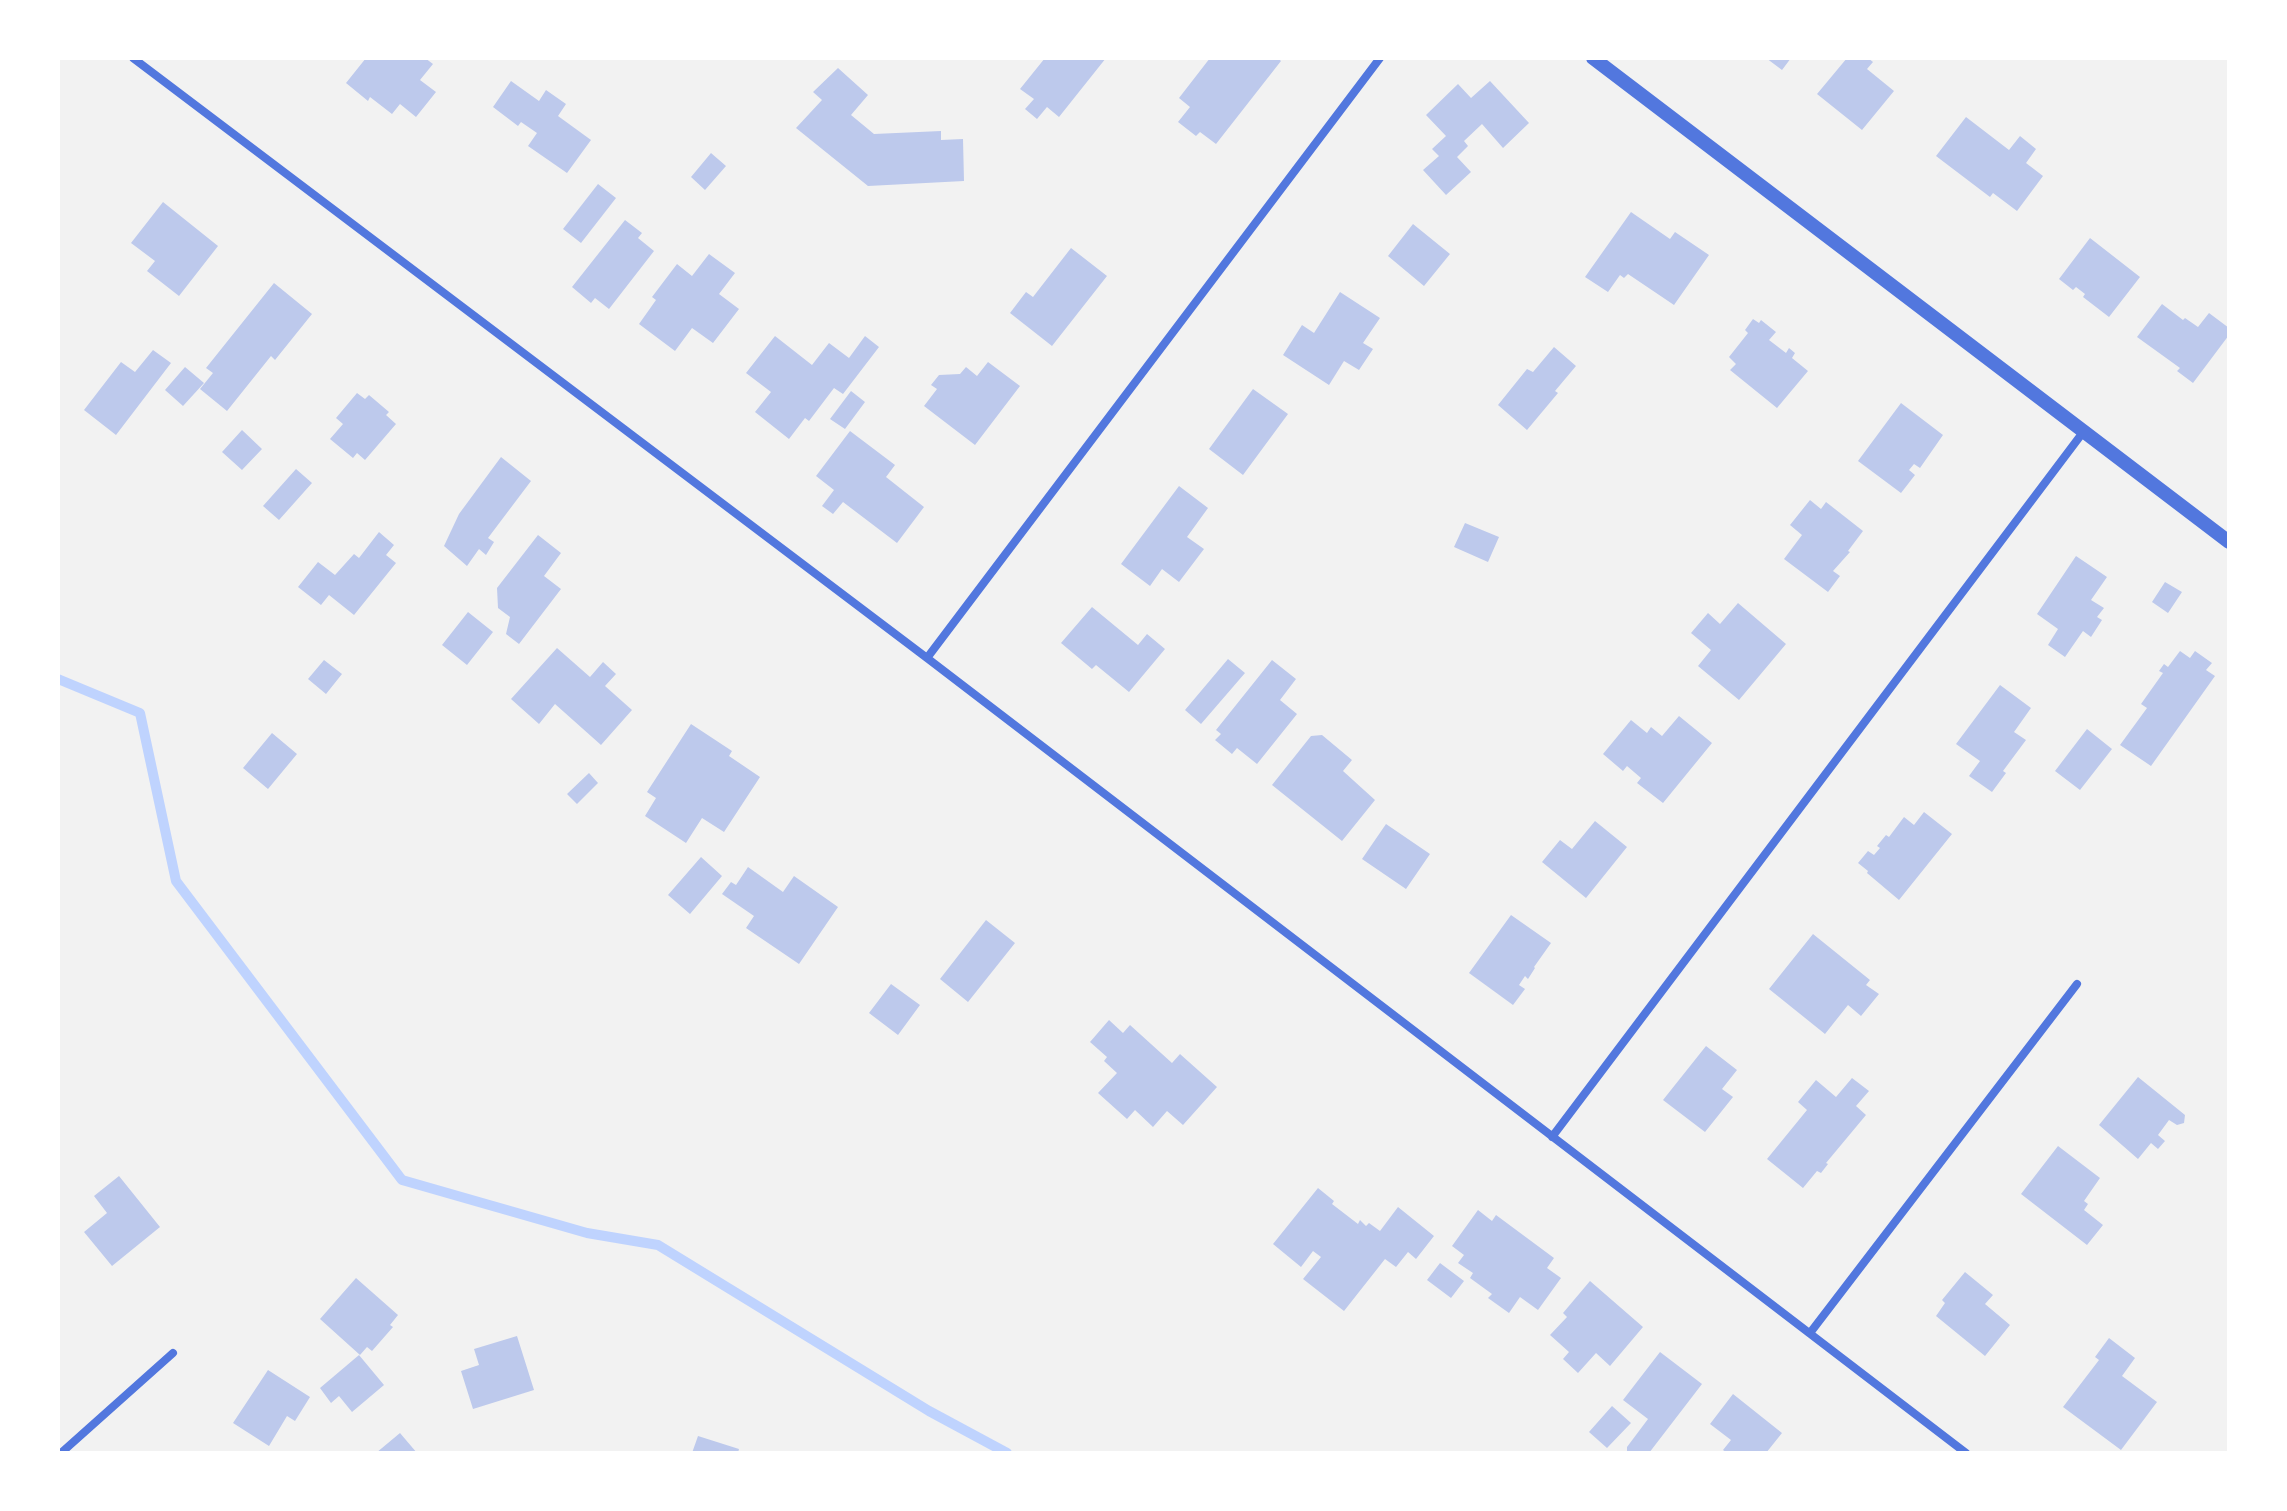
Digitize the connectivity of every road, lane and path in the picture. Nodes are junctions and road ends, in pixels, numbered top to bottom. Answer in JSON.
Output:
{"nodes":[{"id":1,"x":133,"y":58,"type":"edge"},
{"id":2,"x":1380,"y":58,"type":"edge"},
{"id":3,"x":1593,"y":58,"type":"edge"},
{"id":4,"x":2084,"y":431,"type":"junction"},
{"id":5,"x":2229,"y":542,"type":"edge"},
{"id":6,"x":927,"y":658,"type":"junction"},
{"id":7,"x":2077,"y":984,"type":"dead end"},
{"id":8,"x":1552,"y":1137,"type":"junction"},
{"id":9,"x":1810,"y":1333,"type":"junction"},
{"id":10,"x":173,"y":1353,"type":"dead end"},
{"id":11,"x":61,"y":1453,"type":"edge"},
{"id":12,"x":1966,"y":1453,"type":"edge"}],
"edges":[{"from":1,"to":6,"type":"street"},
{"from":2,"to":6,"type":"street"},
{"from":3,"to":4,"type":"street"},
{"from":4,"to":5,"type":"street"},
{"from":4,"to":8,"type":"street"},
{"from":6,"to":8,"type":"street"},
{"from":7,"to":9,"type":"street"},
{"from":8,"to":9,"type":"street"},
{"from":9,"to":12,"type":"street"},
{"from":10,"to":11,"type":"street"}]}
